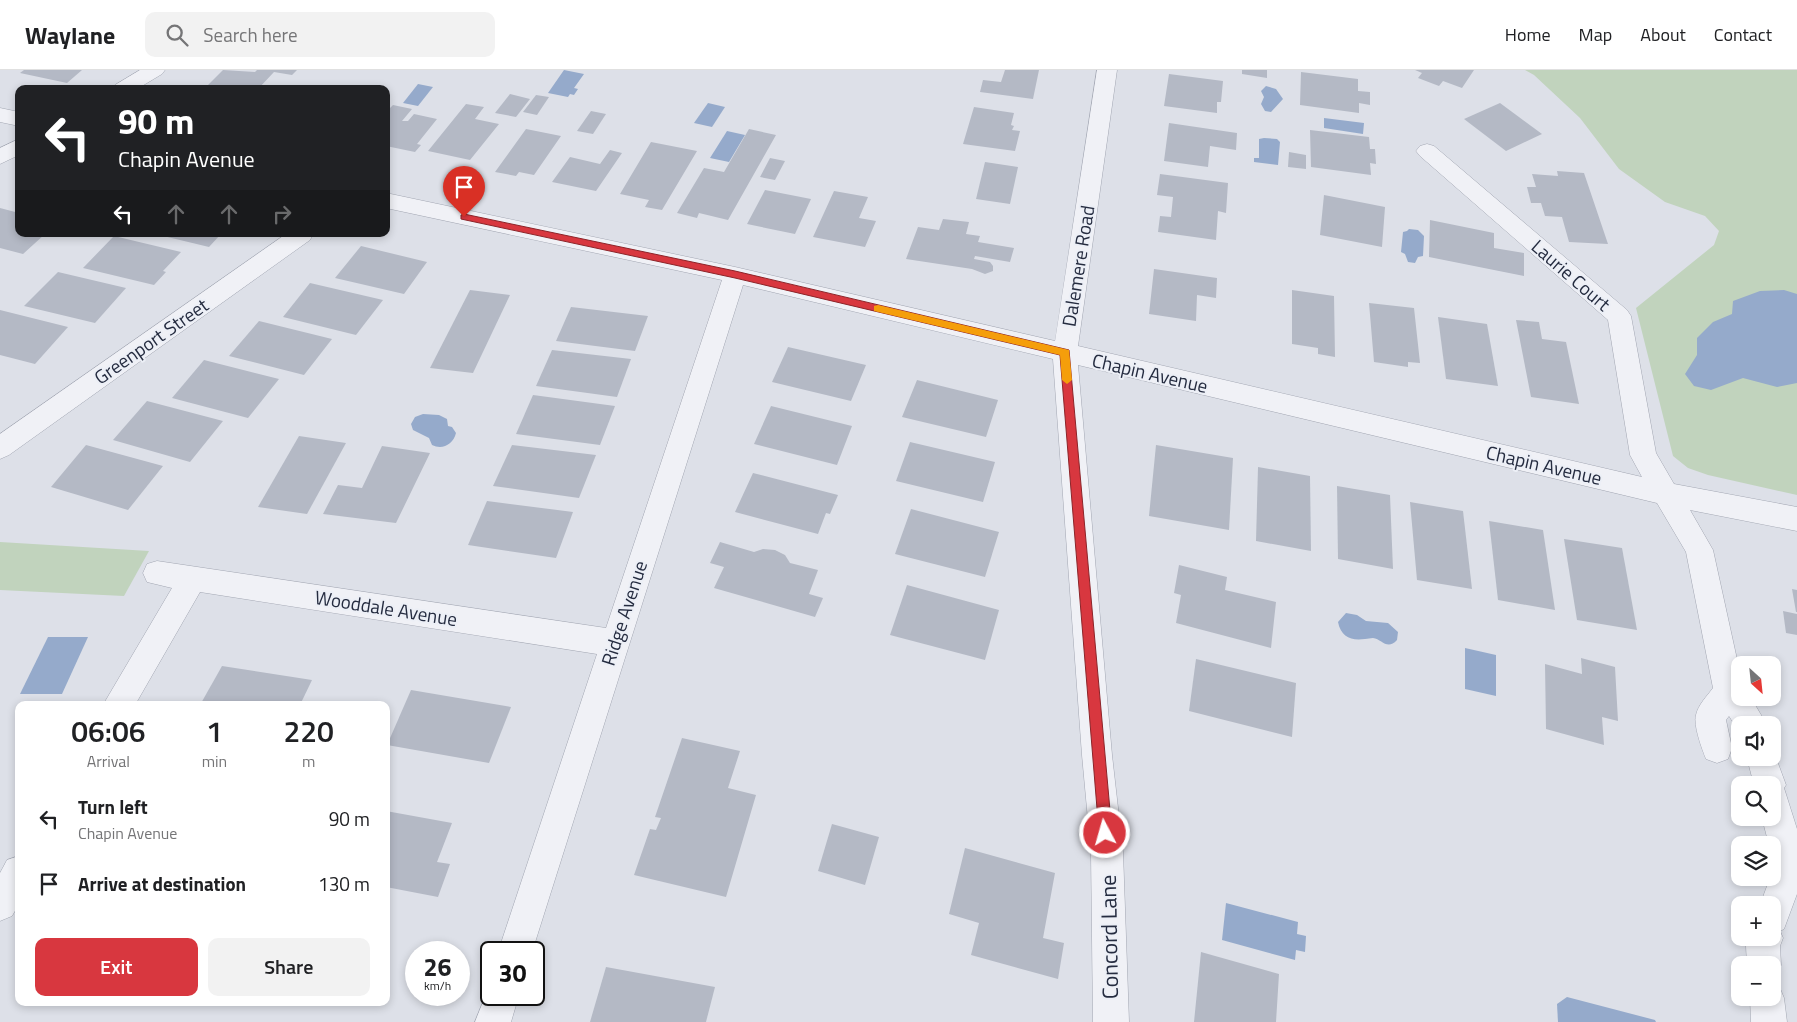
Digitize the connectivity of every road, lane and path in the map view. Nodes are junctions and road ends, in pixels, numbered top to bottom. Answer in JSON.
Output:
{"nodes":[{"id":1,"x":155,"y":70,"type":"edge"},
{"id":2,"x":1107,"y":70,"type":"edge"},
{"id":3,"x":129,"y":85,"type":"edge"},
{"id":4,"x":0,"y":115,"type":"edge"},
{"id":5,"x":15,"y":118,"type":"edge"},
{"id":6,"x":15,"y":148,"type":"edge"},
{"id":7,"x":1427,"y":151,"type":"dead end"},
{"id":8,"x":0,"y":157,"type":"edge"},
{"id":9,"x":390,"y":201,"type":"edge"},
{"id":10,"x":298,"y":237,"type":"edge"},
{"id":11,"x":735,"y":275,"type":"junction"},
{"id":12,"x":1065,"y":353,"type":"junction"},
{"id":13,"x":0,"y":448,"type":"edge"},
{"id":14,"x":1666,"y":494,"type":"junction"},
{"id":15,"x":1797,"y":519,"type":"edge"},
{"id":16,"x":157,"y":573,"type":"dead end"},
{"id":17,"x":193,"y":579,"type":"junction"},
{"id":18,"x":614,"y":643,"type":"junction"},
{"id":19,"x":1729,"y":691,"type":"junction"},
{"id":20,"x":120,"y":701,"type":"edge"},
{"id":21,"x":1746,"y":716,"type":"edge"},
{"id":22,"x":1717,"y":748,"type":"dead end"},
{"id":23,"x":1780,"y":826,"type":"edge"},
{"id":24,"x":1107,"y":852,"type":"joint"},
{"id":25,"x":15,"y":879,"type":"edge"},
{"id":26,"x":0,"y":904,"type":"edge"},
{"id":27,"x":1782,"y":909,"type":"edge"},
{"id":28,"x":519,"y":941,"type":"edge"},
{"id":29,"x":498,"y":1006,"type":"edge"},
{"id":30,"x":1768,"y":1006,"type":"edge"},
{"id":31,"x":493,"y":1022,"type":"edge"},
{"id":32,"x":1111,"y":1022,"type":"edge"},
{"id":33,"x":1769,"y":1022,"type":"edge"}],
"edges":[{"from":1,"to":3,"type":"street"},
{"from":2,"to":12,"type":"street","name":"Dalemere Road"},
{"from":4,"to":5,"type":"street"},
{"from":6,"to":8,"type":"street"},
{"from":7,"to":14,"type":"street","name":"Laurie Court"},
{"from":9,"to":11,"type":"street","name":"Chapin Avenue"},
{"from":10,"to":13,"type":"street","name":"Greenport Street"},
{"from":11,"to":12,"type":"street","name":"Chapin Avenue"},
{"from":11,"to":18,"type":"street","name":"Ridge Avenue"},
{"from":12,"to":14,"type":"street","name":"Chapin Avenue"},
{"from":12,"to":24,"type":"street","name":"Dalemere Road"},
{"from":14,"to":15,"type":"street","name":"Chapin Avenue"},
{"from":14,"to":19,"type":"street","name":"Laurie Court"},
{"from":16,"to":17,"type":"street","name":"Wooddale Avenue"},
{"from":17,"to":18,"type":"street","name":"Wooddale Avenue"},
{"from":17,"to":20,"type":"street"},
{"from":18,"to":28,"type":"street","name":"Ridge Avenue"},
{"from":19,"to":21,"type":"street"},
{"from":19,"to":22,"type":"street"},
{"from":23,"to":27,"type":"street"},
{"from":24,"to":32,"type":"street","name":"Concord Lane"},
{"from":25,"to":26,"type":"street"},
{"from":29,"to":31,"type":"street"},
{"from":30,"to":33,"type":"street"}]}
